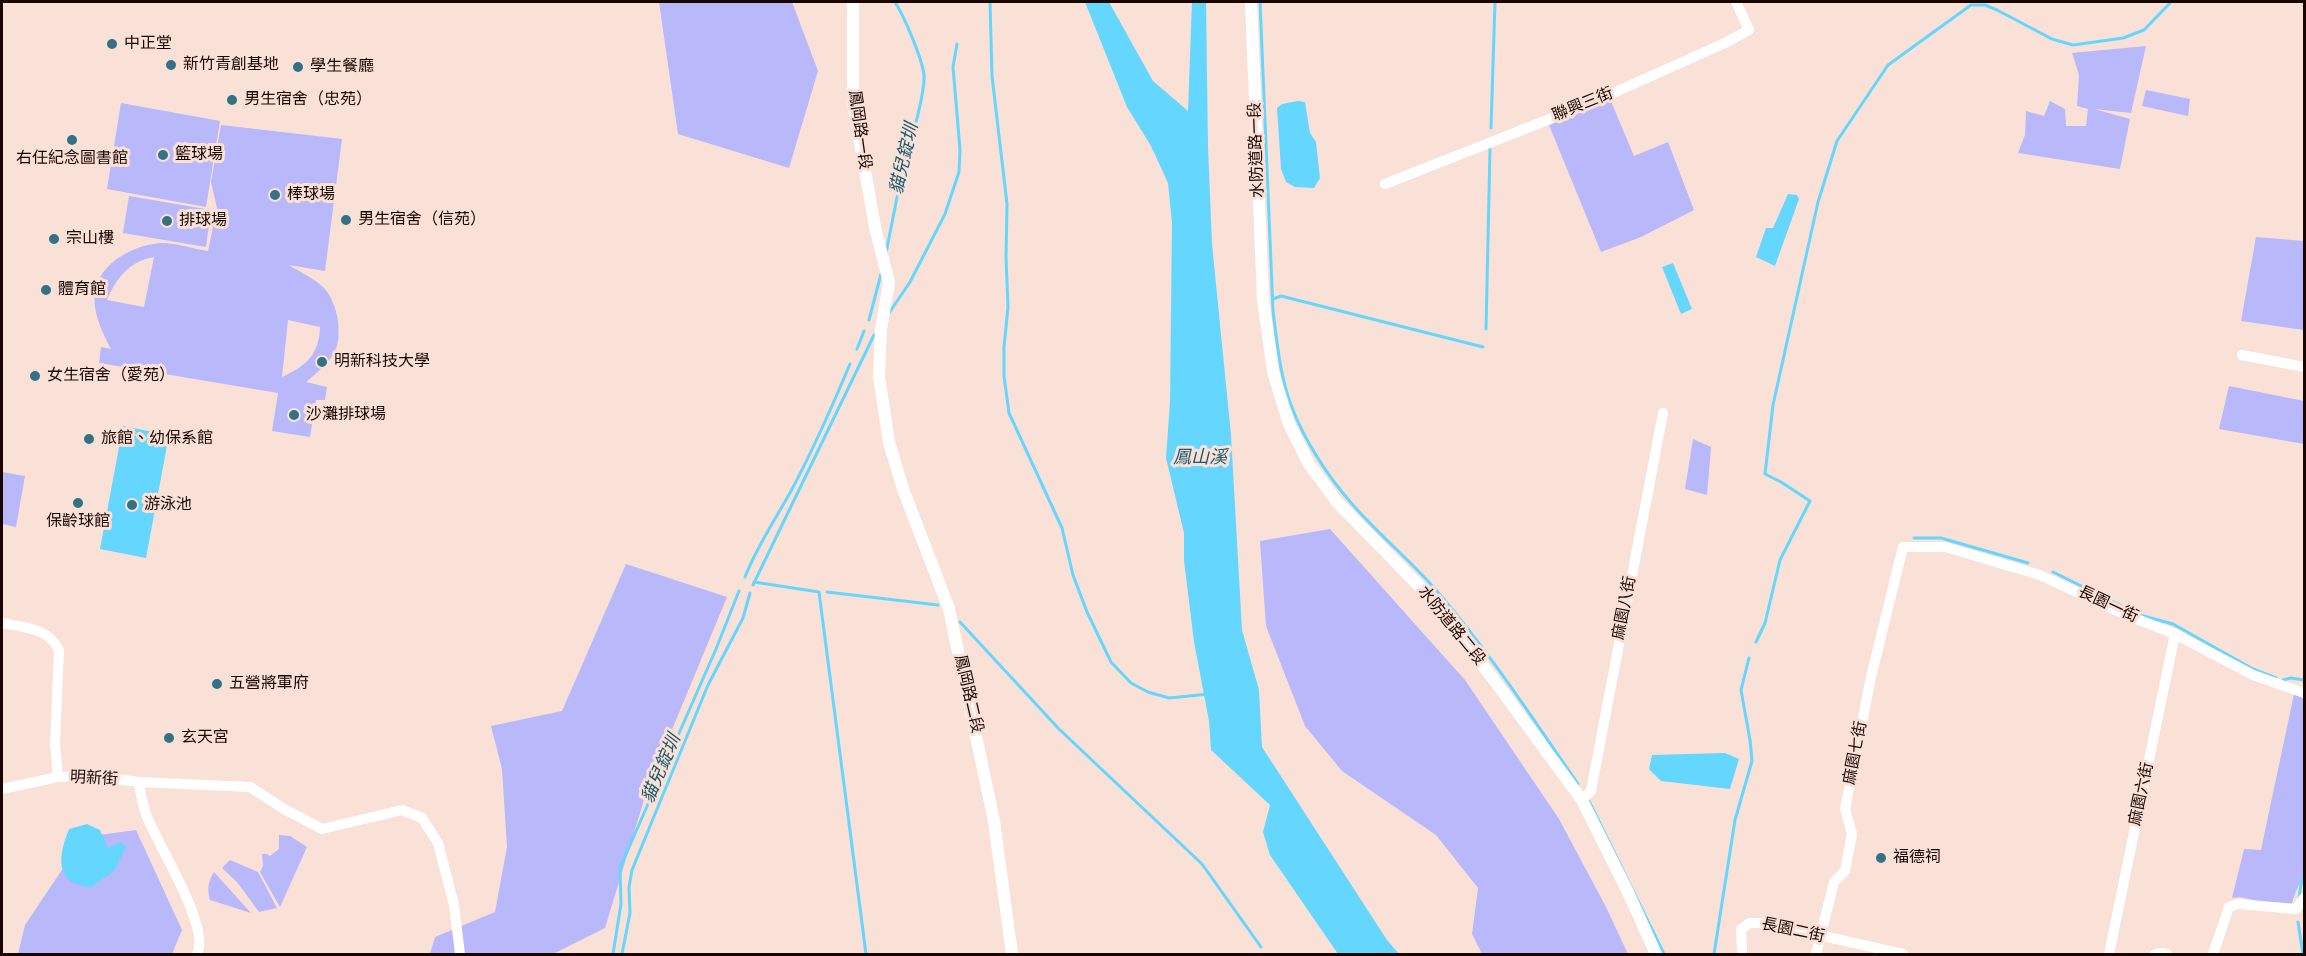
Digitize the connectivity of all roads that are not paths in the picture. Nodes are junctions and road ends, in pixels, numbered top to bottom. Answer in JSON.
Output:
{"nodes":[{"id":1,"x":854,"y":2,"type":"edge"},
{"id":2,"x":1251,"y":2,"type":"edge"},
{"id":3,"x":1736,"y":2,"type":"edge"},
{"id":4,"x":1385,"y":184,"type":"dead end"},
{"id":5,"x":1263,"y":299,"type":"joint"},
{"id":6,"x":2242,"y":355,"type":"dead end"},
{"id":7,"x":2304,"y":367,"type":"edge"},
{"id":8,"x":1664,"y":413,"type":"dead end"},
{"id":9,"x":889,"y":442,"type":"joint"},
{"id":10,"x":1903,"y":547,"type":"joint"},
{"id":11,"x":2,"y":623,"type":"edge"},
{"id":12,"x":2175,"y":634,"type":"junction"},
{"id":13,"x":2304,"y":693,"type":"edge"},
{"id":14,"x":57,"y":777,"type":"junction"},
{"id":15,"x":139,"y":782,"type":"junction"},
{"id":16,"x":2,"y":789,"type":"edge"},
{"id":17,"x":1586,"y":795,"type":"junction"},
{"id":18,"x":2304,"y":898,"type":"edge"},
{"id":19,"x":1820,"y":937,"type":"junction"},
{"id":20,"x":1742,"y":950,"type":"dead end"},
{"id":21,"x":197,"y":954,"type":"edge"},
{"id":22,"x":460,"y":954,"type":"edge"},
{"id":23,"x":1012,"y":954,"type":"edge"},
{"id":24,"x":1656,"y":954,"type":"edge"},
{"id":25,"x":1816,"y":954,"type":"edge"},
{"id":26,"x":1903,"y":954,"type":"edge"},
{"id":27,"x":2109,"y":954,"type":"edge"},
{"id":28,"x":2155,"y":954,"type":"edge"},
{"id":29,"x":2167,"y":954,"type":"edge"},
{"id":30,"x":2213,"y":954,"type":"edge"}],
"edges":[{"from":1,"to":9,"type":"street","name":"鳳岡路一段"},
{"from":2,"to":5,"type":"street","name":"水防道路一段"},
{"from":3,"to":4,"type":"street","name":"聯興三街"},
{"from":5,"to":17,"type":"street","name":"水防道路二段"},
{"from":6,"to":7,"type":"street"},
{"from":8,"to":17,"type":"street","name":"麻園八街"},
{"from":9,"to":23,"type":"street","name":"鳳岡路二段"},
{"from":10,"to":12,"type":"street","name":"長園一街"},
{"from":10,"to":19,"type":"street","name":"麻園七街"},
{"from":11,"to":14,"type":"street","name":"明新街"},
{"from":12,"to":13,"type":"street","name":"長園一街"},
{"from":12,"to":27,"type":"street","name":"麻園六街"},
{"from":14,"to":15,"type":"street","name":"明新街"},
{"from":14,"to":16,"type":"street"},
{"from":15,"to":21,"type":"street","name":"明新街"},
{"from":15,"to":22,"type":"street"},
{"from":17,"to":24,"type":"street","name":"水防道路二段"},
{"from":18,"to":30,"type":"street"},
{"from":19,"to":20,"type":"street","name":"長園二街"},
{"from":19,"to":25,"type":"street","name":"麻園七街"},
{"from":19,"to":26,"type":"street","name":"長園二街"},
{"from":28,"to":29,"type":"street"}]}
